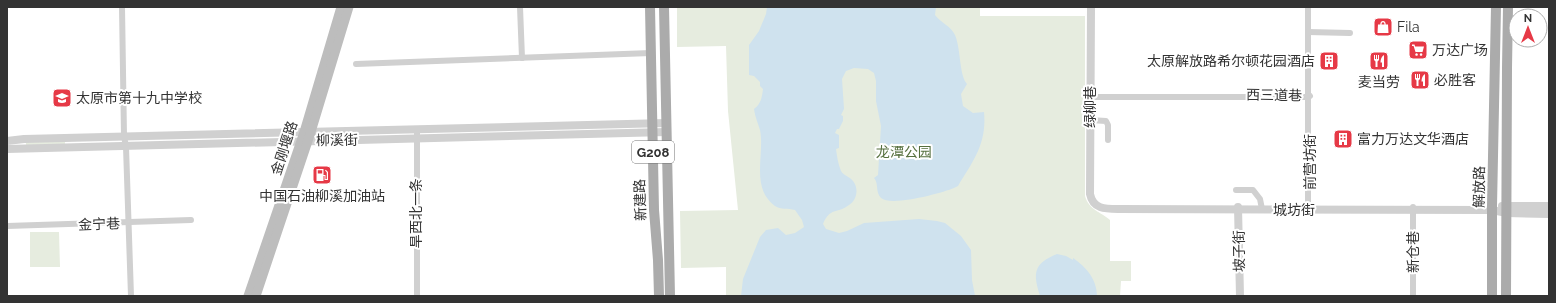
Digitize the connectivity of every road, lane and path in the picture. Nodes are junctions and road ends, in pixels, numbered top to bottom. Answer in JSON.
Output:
{"nodes":[{"id":1,"x":122,"y":7,"type":"edge"},
{"id":2,"x":341,"y":7,"type":"edge"},
{"id":3,"x":349,"y":7,"type":"edge"},
{"id":4,"x":520,"y":7,"type":"edge"},
{"id":5,"x":650,"y":7,"type":"edge"},
{"id":6,"x":664,"y":7,"type":"edge"},
{"id":7,"x":1091,"y":7,"type":"edge"},
{"id":8,"x":1095,"y":7,"type":"edge"},
{"id":9,"x":1310,"y":7,"type":"edge"},
{"id":10,"x":1496,"y":7,"type":"edge"},
{"id":11,"x":1508,"y":7,"type":"edge"},
{"id":12,"x":1310,"y":32,"type":"junction"},
{"id":13,"x":1350,"y":34,"type":"dead end"},
{"id":14,"x":651,"y":53,"type":"junction"},
{"id":15,"x":522,"y":58,"type":"junction"},
{"id":16,"x":356,"y":64,"type":"dead end"},
{"id":17,"x":1092,"y":96,"type":"junction"},
{"id":18,"x":1308,"y":96,"type":"junction"},
{"id":19,"x":1092,"y":120,"type":"junction"},
{"id":20,"x":653,"y":128,"type":"junction"},
{"id":21,"x":667,"y":128,"type":"junction"},
{"id":22,"x":417,"y":134,"type":"junction"},
{"id":23,"x":7,"y":136,"type":"edge"},
{"id":24,"x":124,"y":136,"type":"junction"},
{"id":25,"x":306,"y":136,"type":"junction"},
{"id":26,"x":24,"y":139,"type":"junction"},
{"id":27,"x":1108,"y":140,"type":"dead end"},
{"id":28,"x":7,"y":141,"type":"edge"},
{"id":29,"x":126,"y":147,"type":"junction"},
{"id":30,"x":7,"y":149,"type":"edge"},
{"id":31,"x":26,"y":149,"type":"junction"},
{"id":32,"x":7,"y":153,"type":"edge"},
{"id":33,"x":1236,"y":190,"type":"dead end"},
{"id":34,"x":1096,"y":203,"type":"joint"},
{"id":35,"x":1549,"y":206,"type":"edge"},
{"id":36,"x":1236,"y":208,"type":"junction"},
{"id":37,"x":1262,"y":208,"type":"junction"},
{"id":38,"x":1309,"y":208,"type":"junction"},
{"id":39,"x":1492,"y":208,"type":"junction"},
{"id":40,"x":1413,"y":209,"type":"junction"},
{"id":41,"x":1507,"y":209,"type":"junction"},
{"id":42,"x":1549,"y":214,"type":"edge"},
{"id":43,"x":191,"y":220,"type":"dead end"},
{"id":44,"x":129,"y":223,"type":"junction"},
{"id":45,"x":7,"y":226,"type":"edge"},
{"id":46,"x":131,"y":296,"type":"edge"},
{"id":47,"x":248,"y":296,"type":"edge"},
{"id":48,"x":256,"y":296,"type":"edge"},
{"id":49,"x":417,"y":296,"type":"edge"},
{"id":50,"x":659,"y":296,"type":"edge"},
{"id":51,"x":670,"y":296,"type":"edge"},
{"id":52,"x":1236,"y":296,"type":"edge"},
{"id":53,"x":1240,"y":296,"type":"edge"},
{"id":54,"x":1413,"y":296,"type":"edge"},
{"id":55,"x":1492,"y":296,"type":"edge"},
{"id":56,"x":1506,"y":296,"type":"edge"}],
"edges":[{"from":1,"to":24,"type":"street"},
{"from":2,"to":25,"type":"main road","name":"金刚堰路"},
{"from":3,"to":25,"type":"main road"},
{"from":4,"to":15,"type":"street"},
{"from":5,"to":14,"type":"main road","name":"新建路","number":"G208"},
{"from":6,"to":21,"type":"main road","name":"新建路","number":"G208"},
{"from":7,"to":17,"type":"street","name":"绿柳巷"},
{"from":8,"to":17,"type":"street","name":"绿柳巷"},
{"from":9,"to":12,"type":"street","name":"前营坊街"},
{"from":10,"to":39,"type":"main road","name":"解放路"},
{"from":11,"to":41,"type":"main road","name":"解放路"},
{"from":12,"to":13,"type":"street"},
{"from":12,"to":18,"type":"street","name":"前营坊街"},
{"from":14,"to":15,"type":"street"},
{"from":14,"to":20,"type":"main road","name":"新建路","number":"G208"},
{"from":15,"to":16,"type":"street"},
{"from":17,"to":18,"type":"street","name":"西三道巷"},
{"from":17,"to":19,"type":"street","name":"绿柳巷"},
{"from":18,"to":38,"type":"street","name":"前营坊街"},
{"from":19,"to":27,"type":"street"},
{"from":19,"to":34,"type":"street","name":"绿柳巷"},
{"from":20,"to":21,"type":"street","name":"柳溪街"},
{"from":20,"to":22,"type":"street","name":"柳溪街"},
{"from":20,"to":50,"type":"main road","name":"新建路","number":"G208"},
{"from":21,"to":51,"type":"main road","name":"新建路","number":"G208"},
{"from":22,"to":25,"type":"street","name":"柳溪街"},
{"from":22,"to":49,"type":"street","name":"旱西北一条"},
{"from":23,"to":26,"type":"street"},
{"from":24,"to":25,"type":"street","name":"柳溪街"},
{"from":24,"to":26,"type":"street","name":"柳溪街"},
{"from":24,"to":29,"type":"street"},
{"from":25,"to":29,"type":"street","name":"柳溪街"},
{"from":25,"to":47,"type":"main road","name":"金刚堰路"},
{"from":25,"to":48,"type":"main road"},
{"from":26,"to":28,"type":"street","name":"柳溪街"},
{"from":29,"to":31,"type":"street","name":"柳溪街"},
{"from":29,"to":44,"type":"street"},
{"from":30,"to":31,"type":"street","name":"柳溪街"},
{"from":31,"to":32,"type":"street"},
{"from":33,"to":37,"type":"street"},
{"from":34,"to":36,"type":"street","name":"城坊街"},
{"from":35,"to":41,"type":"street"},
{"from":36,"to":37,"type":"street","name":"城坊街"},
{"from":36,"to":52,"type":"street","name":"坡子街"},
{"from":36,"to":53,"type":"street","name":"坡子街"},
{"from":37,"to":38,"type":"street","name":"城坊街"},
{"from":38,"to":40,"type":"street","name":"城坊街"},
{"from":39,"to":40,"type":"street","name":"城坊街"},
{"from":39,"to":41,"type":"street","name":"城坊街"},
{"from":39,"to":55,"type":"main road","name":"解放路"},
{"from":40,"to":54,"type":"street","name":"新仓巷"},
{"from":41,"to":42,"type":"street"},
{"from":41,"to":56,"type":"main road","name":"解放路"},
{"from":43,"to":44,"type":"street","name":"金宁巷"},
{"from":44,"to":45,"type":"street","name":"金宁巷"},
{"from":44,"to":46,"type":"street"}]}
